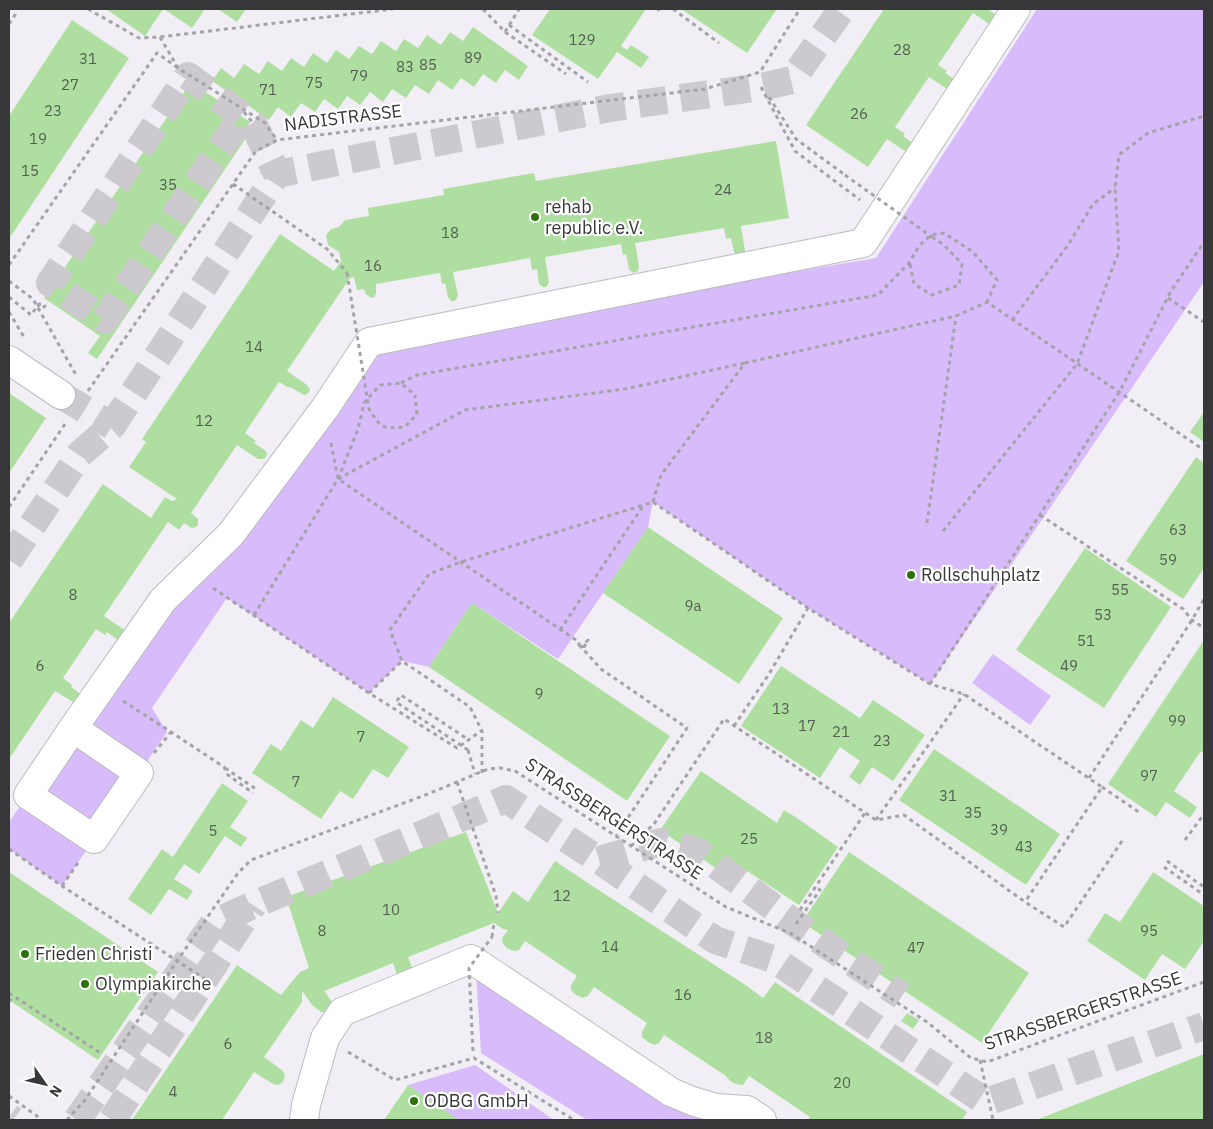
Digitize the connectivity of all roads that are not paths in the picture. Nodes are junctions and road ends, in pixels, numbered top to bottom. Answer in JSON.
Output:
{"nodes":[{"id":1,"x":1016,"y":9,"type":"edge"},
{"id":2,"x":9,"y":360,"type":"edge"},
{"id":3,"x":73,"y":396,"type":"tunnel mouth"},
{"id":4,"x":73,"y":728,"type":"dead end"},
{"id":5,"x":304,"y":1120,"type":"edge"},
{"id":6,"x":762,"y":1120,"type":"edge"}],
"edges":[{"from":1,"to":4,"type":"lane"},
{"from":2,"to":3,"type":"lane"},
{"from":5,"to":6,"type":"lane"}]}
